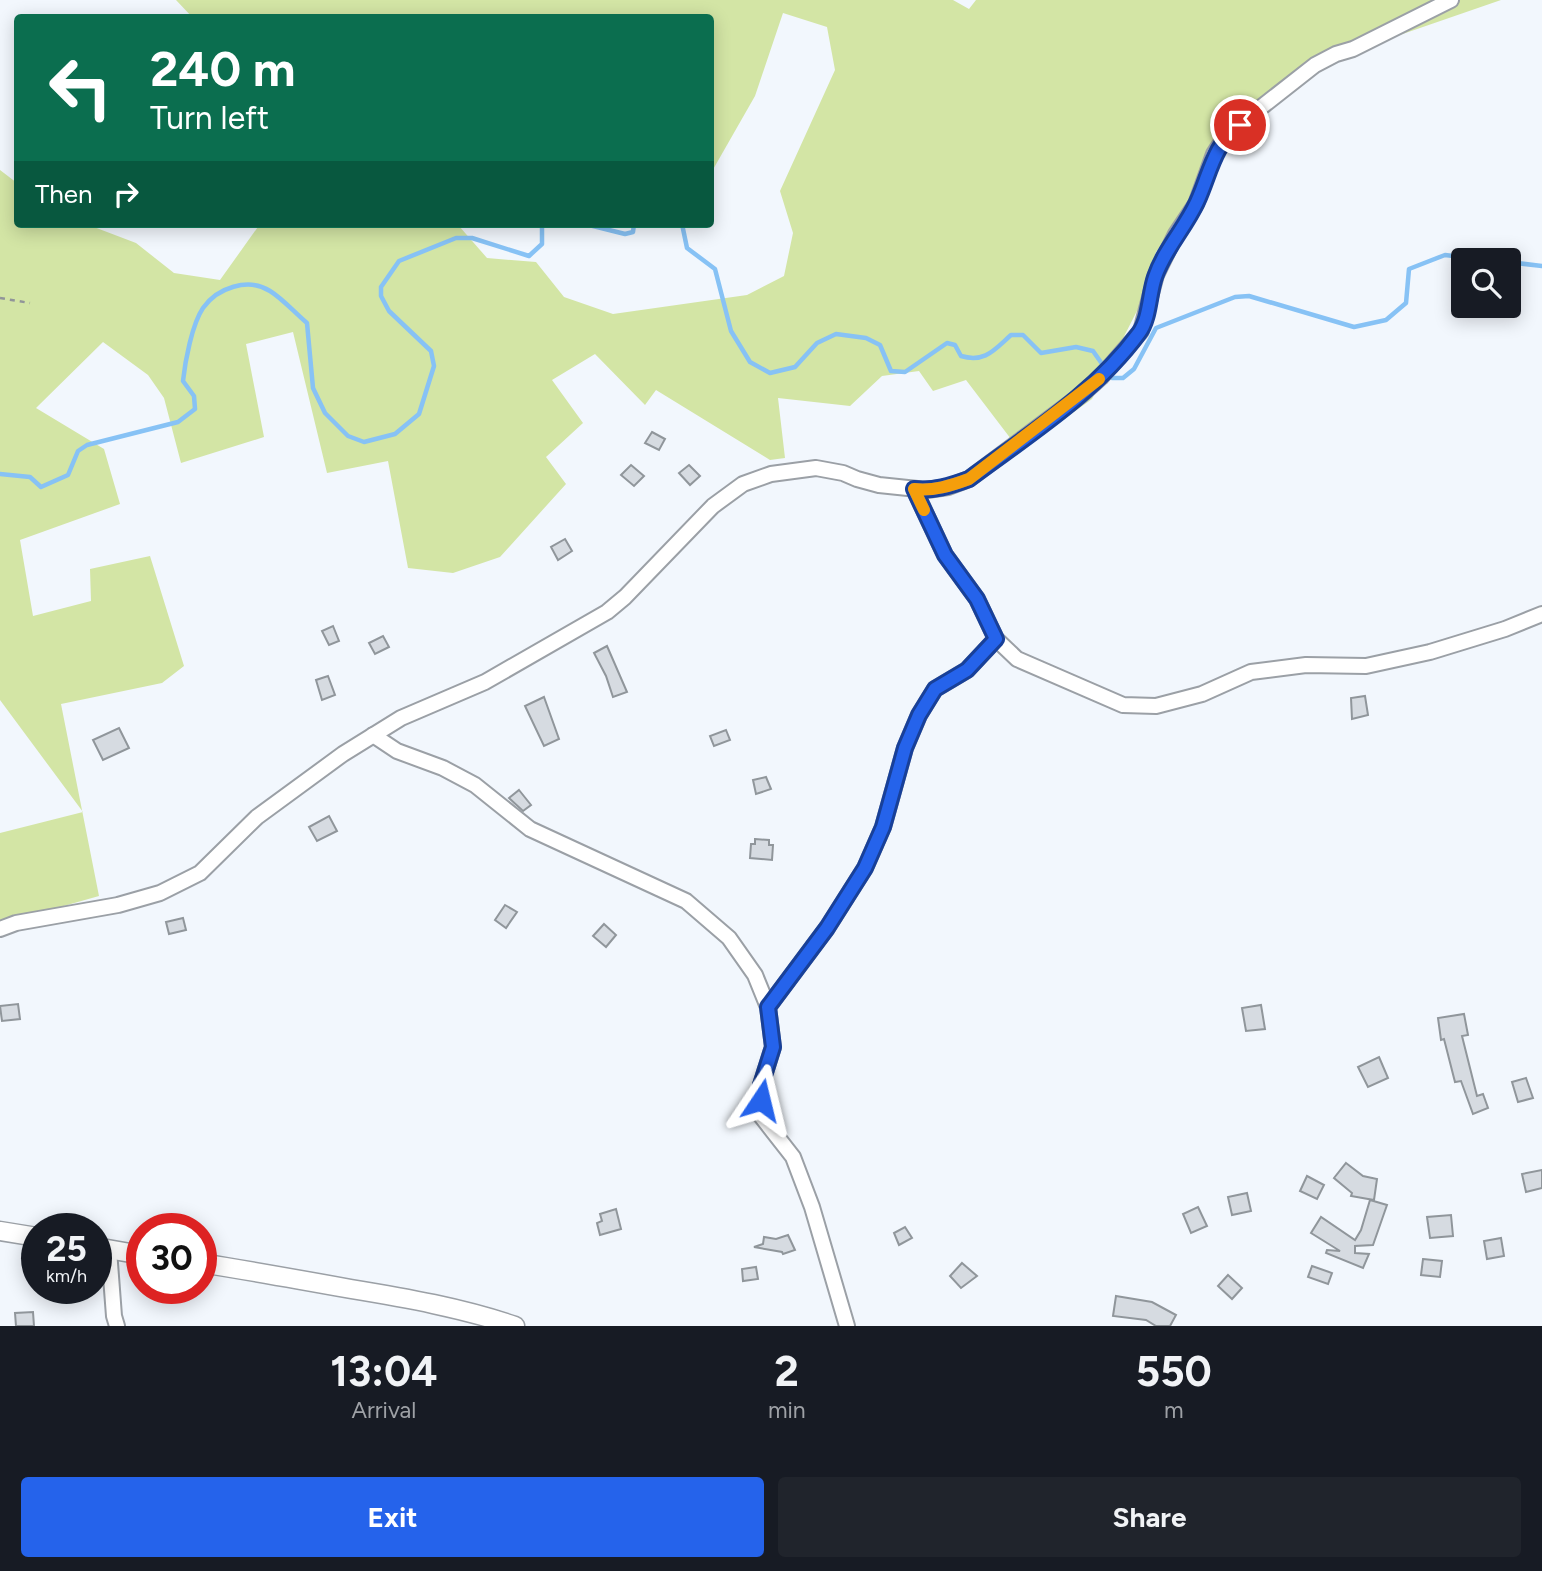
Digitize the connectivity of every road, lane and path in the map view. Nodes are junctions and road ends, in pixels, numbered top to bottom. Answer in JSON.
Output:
{"nodes":[{"id":1,"x":1451,"y":0,"type":"edge"},
{"id":2,"x":0,"y":298,"type":"edge"},
{"id":3,"x":30,"y":303,"type":"dead end"},
{"id":4,"x":914,"y":489,"type":"junction"},
{"id":5,"x":1542,"y":614,"type":"edge"},
{"id":6,"x":996,"y":639,"type":"junction"},
{"id":7,"x":373,"y":735,"type":"junction"},
{"id":8,"x":0,"y":929,"type":"edge"},
{"id":9,"x":768,"y":1007,"type":"junction"},
{"id":10,"x":0,"y":1231,"type":"edge"},
{"id":11,"x":21,"y":1234,"type":"edge"},
{"id":12,"x":217,"y":1265,"type":"edge"},
{"id":13,"x":112,"y":1304,"type":"edge"},
{"id":14,"x":117,"y":1326,"type":"edge"},
{"id":15,"x":515,"y":1326,"type":"edge"},
{"id":16,"x":847,"y":1326,"type":"edge"}],
"edges":[{"from":1,"to":4,"type":"street"},
{"from":2,"to":3,"type":"path"},
{"from":4,"to":6,"type":"street"},
{"from":4,"to":7,"type":"street"},
{"from":5,"to":6,"type":"street"},
{"from":6,"to":9,"type":"street"},
{"from":7,"to":8,"type":"street"},
{"from":7,"to":9,"type":"street"},
{"from":9,"to":16,"type":"street"},
{"from":10,"to":11,"type":"street"},
{"from":12,"to":15,"type":"street"},
{"from":13,"to":14,"type":"street"}]}
